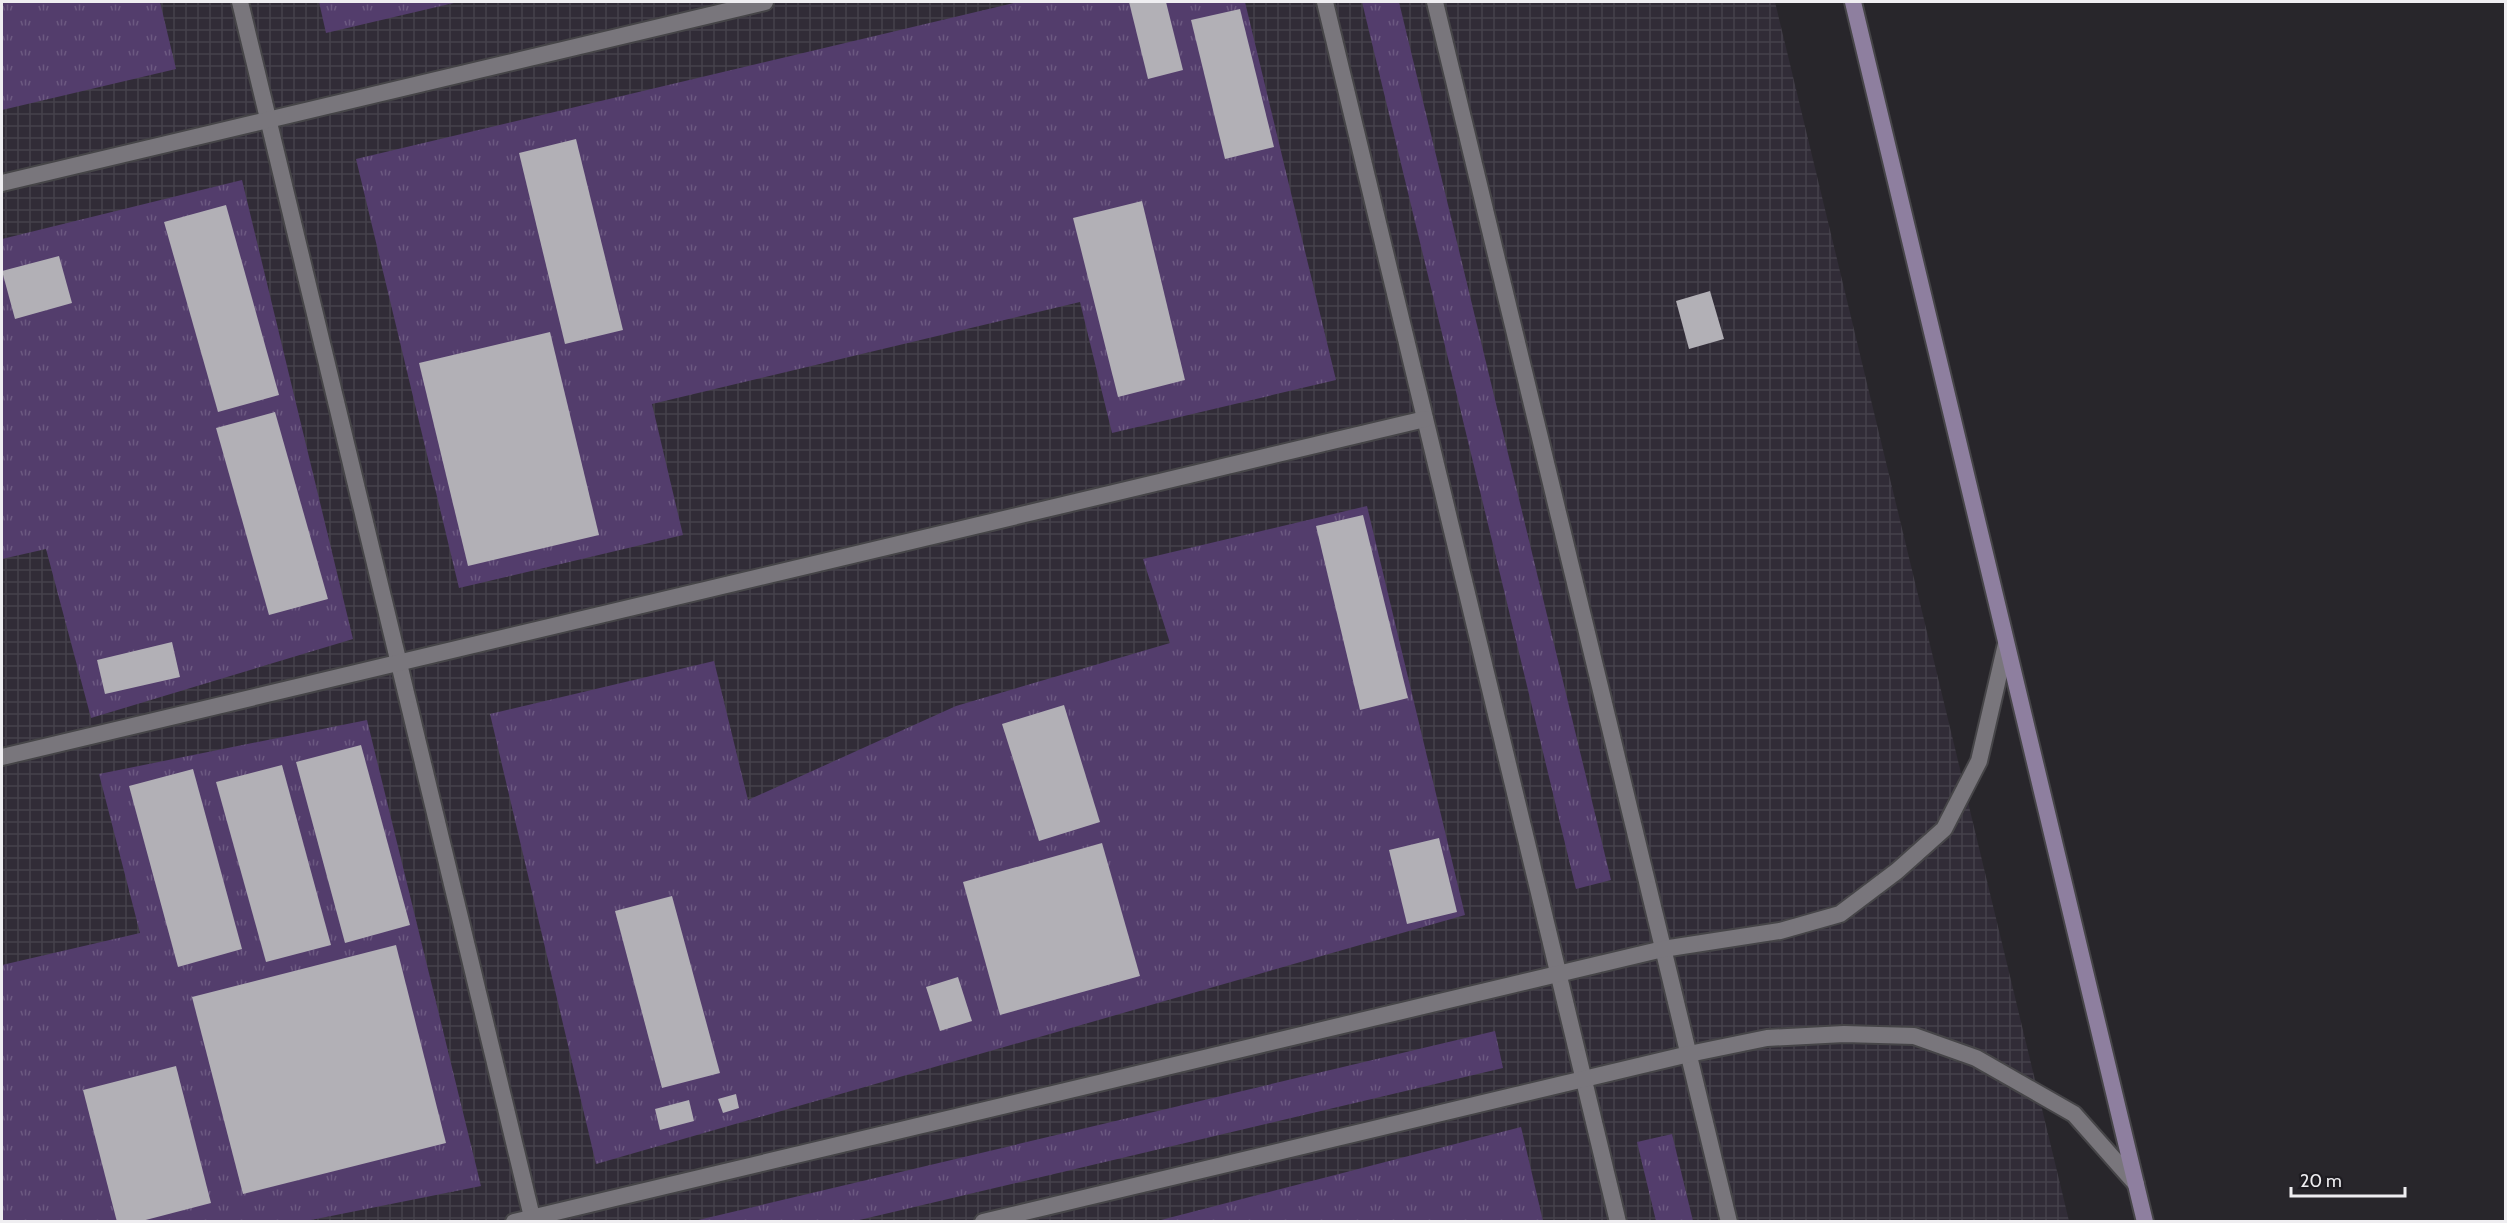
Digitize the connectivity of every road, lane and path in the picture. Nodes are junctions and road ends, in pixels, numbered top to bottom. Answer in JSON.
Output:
{"nodes":[{"id":1,"x":240,"y":2,"type":"edge"},
{"id":2,"x":765,"y":2,"type":"edge"},
{"id":3,"x":1324,"y":2,"type":"edge"},
{"id":4,"x":1435,"y":2,"type":"edge"},
{"id":5,"x":1852,"y":2,"type":"edge"},
{"id":6,"x":268,"y":119,"type":"junction"},
{"id":7,"x":2,"y":183,"type":"edge"},
{"id":8,"x":1425,"y":419,"type":"junction"},
{"id":9,"x":2006,"y":644,"type":"junction"},
{"id":10,"x":399,"y":663,"type":"junction"},
{"id":11,"x":2,"y":757,"type":"edge"},
{"id":12,"x":1663,"y":949,"type":"junction"},
{"id":13,"x":1558,"y":973,"type":"junction"},
{"id":14,"x":1689,"y":1054,"type":"junction"},
{"id":15,"x":1584,"y":1079,"type":"junction"},
{"id":16,"x":2136,"y":1184,"type":"junction"},
{"id":17,"x":532,"y":1217,"type":"junction"},
{"id":18,"x":514,"y":1221,"type":"edge"},
{"id":19,"x":983,"y":1221,"type":"edge"},
{"id":20,"x":1618,"y":1221,"type":"edge"},
{"id":21,"x":1729,"y":1221,"type":"edge"},
{"id":22,"x":2145,"y":1221,"type":"edge"}],
"edges":[{"from":1,"to":6,"type":"street"},
{"from":2,"to":6,"type":"street"},
{"from":3,"to":8,"type":"street"},
{"from":4,"to":12,"type":"street"},
{"from":5,"to":9,"type":"main road"},
{"from":6,"to":7,"type":"street"},
{"from":6,"to":10,"type":"street"},
{"from":8,"to":10,"type":"street"},
{"from":8,"to":13,"type":"street"},
{"from":9,"to":12,"type":"street"},
{"from":9,"to":16,"type":"main road"},
{"from":10,"to":11,"type":"street"},
{"from":10,"to":17,"type":"street"},
{"from":12,"to":13,"type":"street"},
{"from":12,"to":14,"type":"street"},
{"from":13,"to":15,"type":"street"},
{"from":13,"to":17,"type":"street"},
{"from":14,"to":15,"type":"street"},
{"from":14,"to":16,"type":"street"},
{"from":14,"to":21,"type":"street"},
{"from":15,"to":19,"type":"street"},
{"from":15,"to":20,"type":"street"},
{"from":16,"to":22,"type":"main road"},
{"from":17,"to":18,"type":"street"}]}
